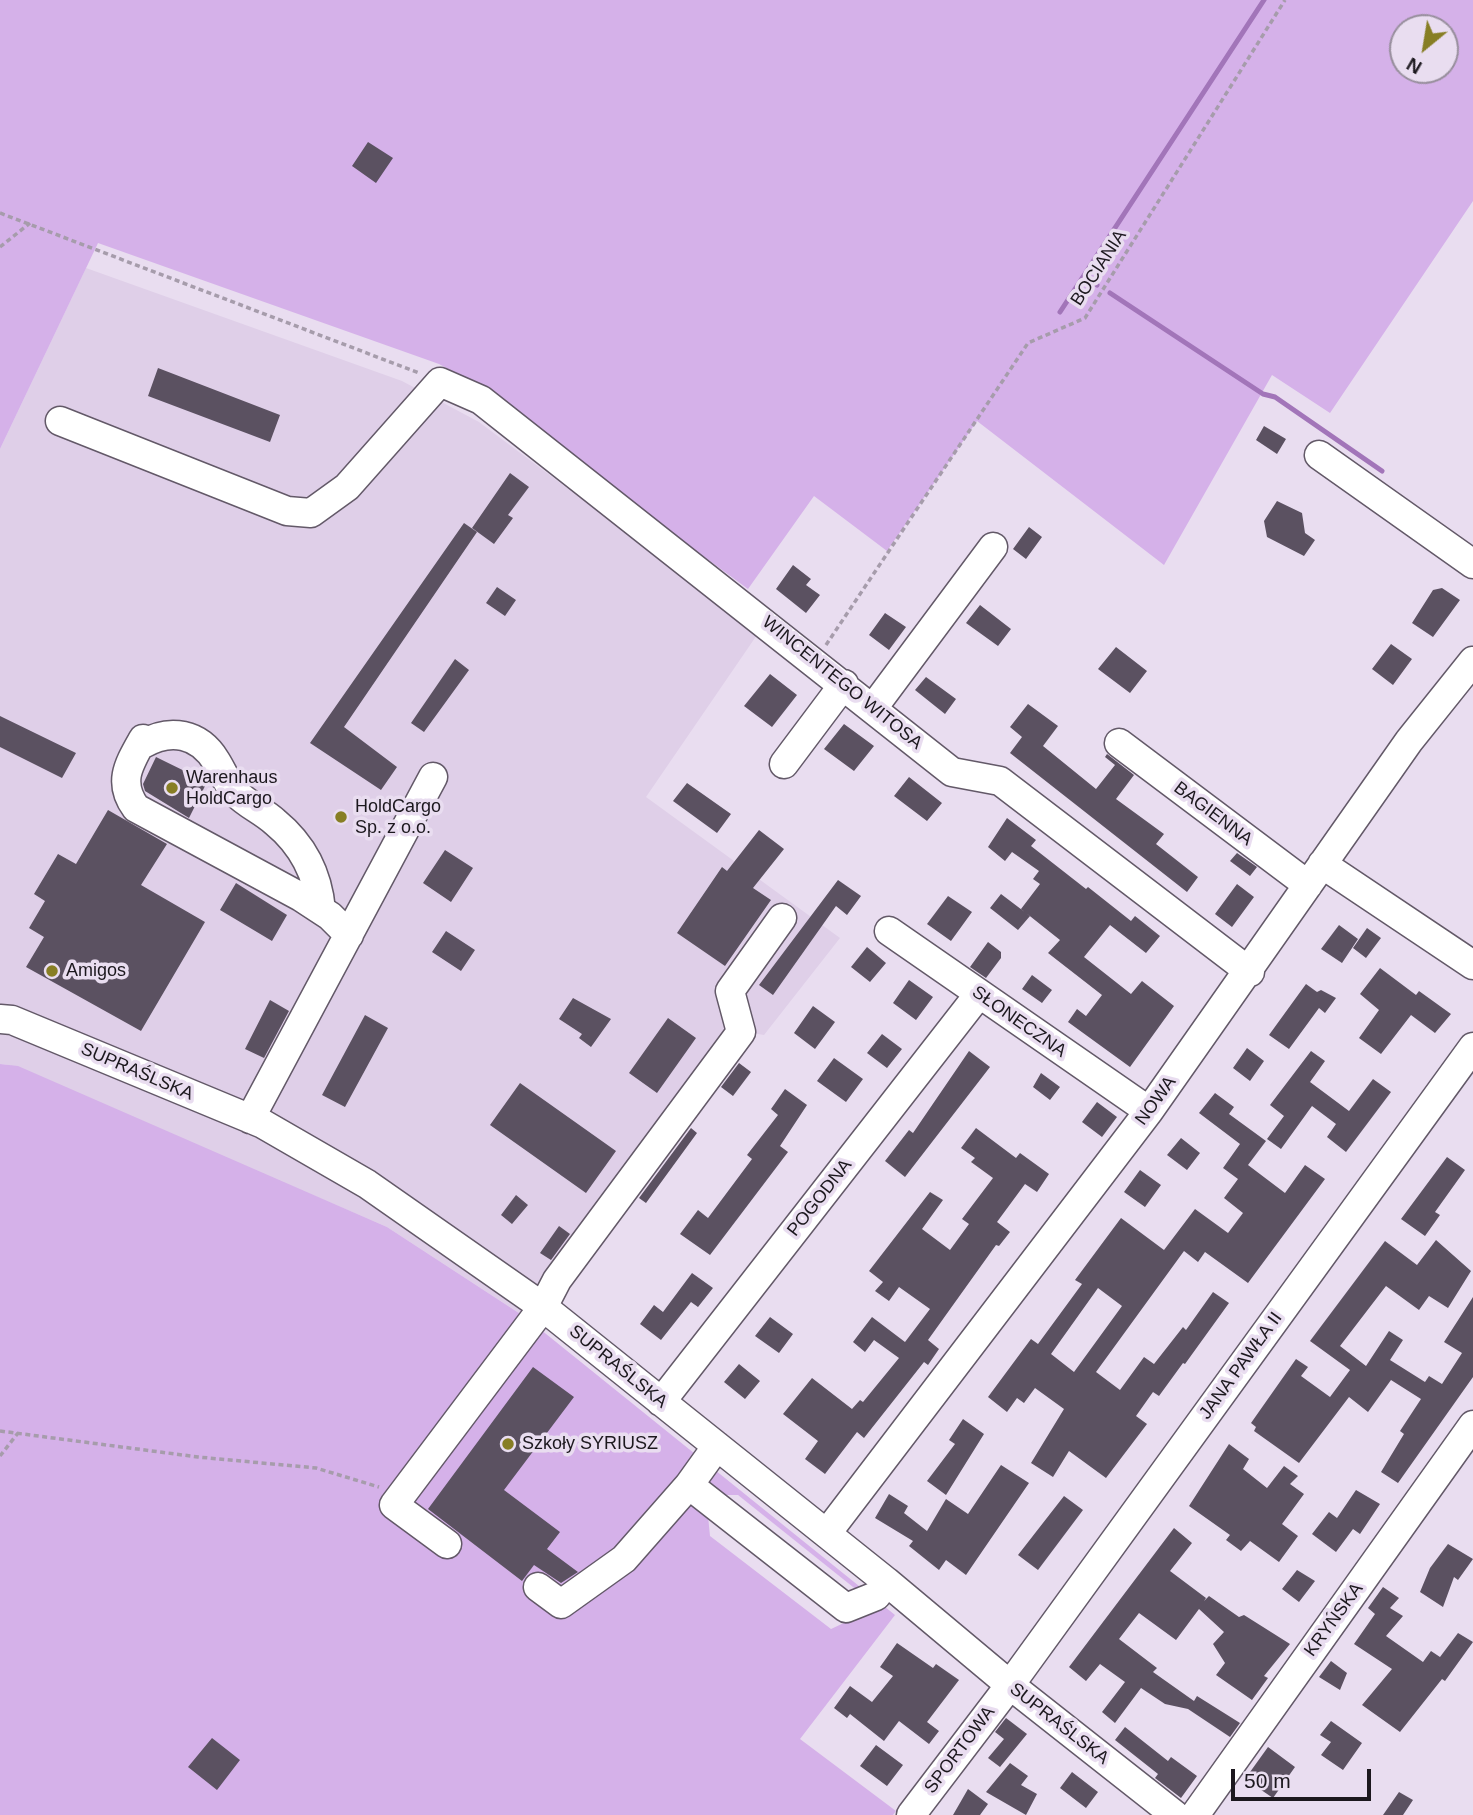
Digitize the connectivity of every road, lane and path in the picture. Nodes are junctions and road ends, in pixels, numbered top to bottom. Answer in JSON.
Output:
{"nodes":[{"id":1,"x":1285,"y":0,"type":"edge"},
{"id":2,"x":0,"y":213,"type":"edge"},
{"id":3,"x":30,"y":223,"type":"junction"},
{"id":4,"x":0,"y":247,"type":"edge"},
{"id":5,"x":440,"y":382,"type":"junction"},
{"id":6,"x":60,"y":421,"type":"dead end"},
{"id":7,"x":1319,"y":455,"type":"dead end"},
{"id":8,"x":993,"y":547,"type":"dead end"},
{"id":9,"x":1473,"y":564,"type":"edge"},
{"id":10,"x":816,"y":661,"type":"junction"},
{"id":11,"x":1473,"y":661,"type":"edge"},
{"id":12,"x":844,"y":684,"type":"junction"},
{"id":13,"x":873,"y":708,"type":"junction"},
{"id":14,"x":1119,"y":743,"type":"dead end"},
{"id":15,"x":783,"y":764,"type":"dead end"},
{"id":16,"x":433,"y":777,"type":"dead end"},
{"id":17,"x":1315,"y":875,"type":"junction"},
{"id":18,"x":321,"y":910,"type":"junction"},
{"id":19,"x":782,"y":918,"type":"dead end"},
{"id":20,"x":889,"y":931,"type":"dead end"},
{"id":21,"x":349,"y":935,"type":"junction"},
{"id":22,"x":1473,"y":965,"type":"edge"},
{"id":23,"x":1250,"y":972,"type":"junction"},
{"id":24,"x":979,"y":994,"type":"junction"},
{"id":25,"x":0,"y":1019,"type":"edge"},
{"id":26,"x":1473,"y":1046,"type":"edge"},
{"id":27,"x":1149,"y":1111,"type":"junction"},
{"id":28,"x":250,"y":1119,"type":"junction"},
{"id":29,"x":543,"y":1307,"type":"junction"},
{"id":30,"x":662,"y":1402,"type":"junction"},
{"id":31,"x":1473,"y":1425,"type":"edge"},
{"id":32,"x":0,"y":1431,"type":"edge"},
{"id":33,"x":19,"y":1432,"type":"junction"},
{"id":34,"x":717,"y":1446,"type":"junction"},
{"id":35,"x":0,"y":1457,"type":"edge"},
{"id":36,"x":689,"y":1485,"type":"junction"},
{"id":37,"x":379,"y":1487,"type":"dead end"},
{"id":38,"x":827,"y":1533,"type":"junction"},
{"id":39,"x":447,"y":1544,"type":"dead end"},
{"id":40,"x":887,"y":1582,"type":"junction"},
{"id":41,"x":538,"y":1587,"type":"dead end"},
{"id":42,"x":1010,"y":1685,"type":"junction"},
{"id":43,"x":911,"y":1815,"type":"edge"},
{"id":44,"x":1175,"y":1815,"type":"edge"},
{"id":45,"x":1195,"y":1815,"type":"edge"}],
"edges":[{"from":1,"to":10,"type":"path","name":"BOCIANIA"},
{"from":2,"to":3,"type":"path"},
{"from":3,"to":4,"type":"path"},
{"from":3,"to":5,"type":"path"},
{"from":5,"to":6,"type":"street"},
{"from":5,"to":10,"type":"street","name":"WINCENTEGO WITOSA"},
{"from":7,"to":9,"type":"street"},
{"from":8,"to":13,"type":"street"},
{"from":10,"to":12,"type":"street","name":"WINCENTEGO WITOSA"},
{"from":11,"to":17,"type":"street","name":"NOWA"},
{"from":12,"to":13,"type":"street","name":"WINCENTEGO WITOSA"},
{"from":12,"to":15,"type":"street"},
{"from":13,"to":23,"type":"street","name":"WINCENTEGO WITOSA"},
{"from":14,"to":17,"type":"street","name":"BAGIENNA"},
{"from":16,"to":21,"type":"street"},
{"from":17,"to":22,"type":"street","name":"BAGIENNA"},
{"from":17,"to":23,"type":"street","name":"NOWA"},
{"from":18,"to":18,"type":"street"},
{"from":18,"to":21,"type":"street"},
{"from":19,"to":29,"type":"street"},
{"from":20,"to":24,"type":"street","name":"SŁONECZNA"},
{"from":21,"to":28,"type":"street"},
{"from":23,"to":27,"type":"street","name":"NOWA"},
{"from":24,"to":27,"type":"street","name":"SŁONECZNA"},
{"from":24,"to":30,"type":"street","name":"POGODNA"},
{"from":25,"to":28,"type":"street","name":"SUPRAŚLSKA"},
{"from":26,"to":42,"type":"street","name":"JANA PAWŁA II"},
{"from":27,"to":38,"type":"street","name":"NOWA"},
{"from":28,"to":29,"type":"street","name":"SUPRAŚLSKA"},
{"from":29,"to":30,"type":"street","name":"SUPRAŚLSKA"},
{"from":29,"to":39,"type":"street"},
{"from":30,"to":34,"type":"street","name":"SUPRAŚLSKA"},
{"from":31,"to":45,"type":"street","name":"KRYŃSKA"},
{"from":32,"to":33,"type":"path"},
{"from":33,"to":35,"type":"path"},
{"from":33,"to":37,"type":"path"},
{"from":34,"to":36,"type":"street"},
{"from":34,"to":38,"type":"street","name":"SUPRAŚLSKA"},
{"from":36,"to":40,"type":"street"},
{"from":36,"to":41,"type":"street"},
{"from":38,"to":40,"type":"street","name":"SUPRAŚLSKA"},
{"from":40,"to":42,"type":"street","name":"SUPRAŚLSKA"},
{"from":42,"to":43,"type":"street","name":"SPORTOWA"},
{"from":42,"to":44,"type":"street","name":"SUPRAŚLSKA"}]}
